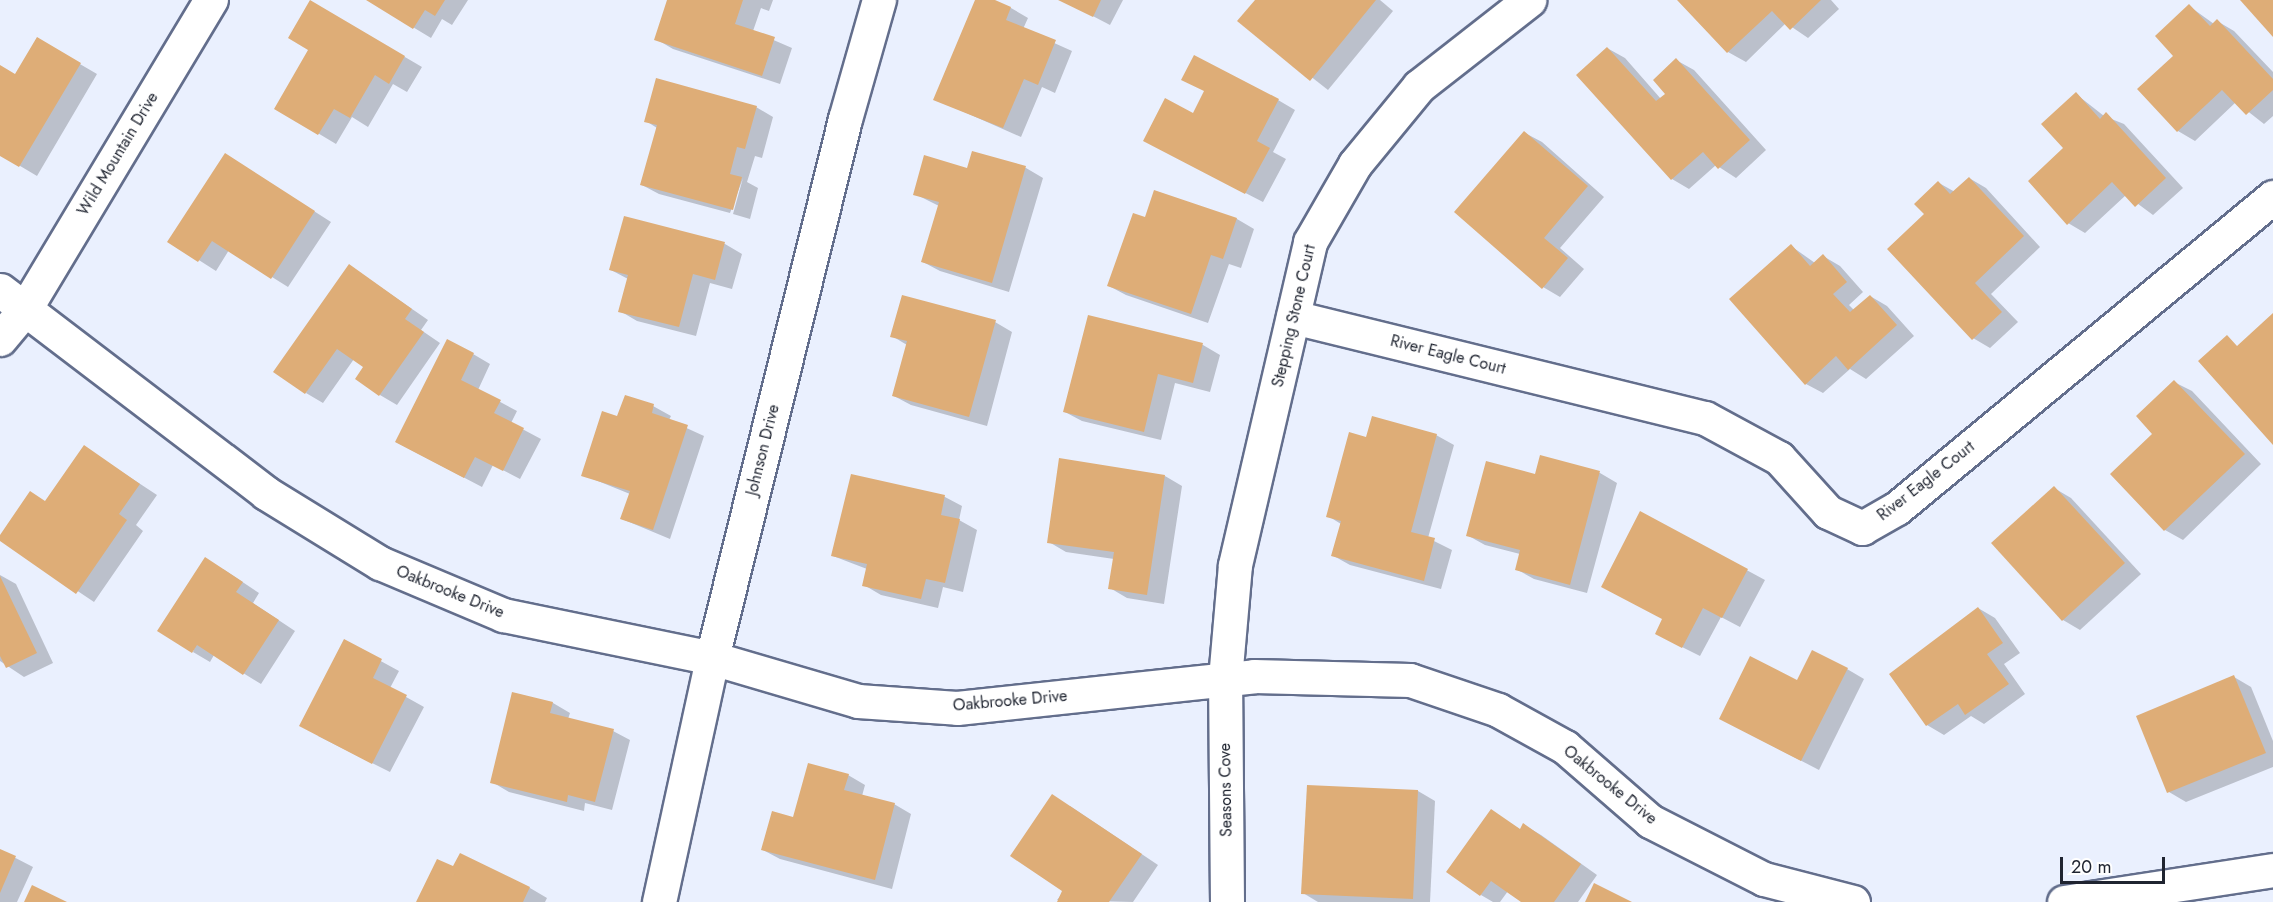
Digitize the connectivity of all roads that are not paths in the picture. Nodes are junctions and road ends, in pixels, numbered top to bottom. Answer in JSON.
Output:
{"nodes":[{"id":1,"x":211,"y":0,"type":"edge"},
{"id":2,"x":879,"y":0,"type":"edge"},
{"id":3,"x":1529,"y":0,"type":"edge"},
{"id":4,"x":2273,"y":197,"type":"edge"},
{"id":5,"x":12,"y":299,"type":"edge"},
{"id":6,"x":1293,"y":317,"type":"junction"},
{"id":7,"x":0,"y":339,"type":"edge"},
{"id":8,"x":712,"y":658,"type":"junction"},
{"id":9,"x":1225,"y":679,"type":"junction"},
{"id":10,"x":2273,"y":870,"type":"edge"},
{"id":11,"x":659,"y":902,"type":"edge"},
{"id":12,"x":1227,"y":902,"type":"edge"},
{"id":13,"x":1853,"y":902,"type":"edge"},
{"id":14,"x":2064,"y":902,"type":"edge"}],
"edges":[{"from":1,"to":5,"type":"street","name":"Wild Mountain Drive"},
{"from":2,"to":8,"type":"street","name":"Johnson Drive"},
{"from":3,"to":6,"type":"street","name":"Stepping Stone Court"},
{"from":4,"to":6,"type":"street","name":"River Eagle Court"},
{"from":5,"to":7,"type":"street","name":"Wild Mountain Drive"},
{"from":5,"to":8,"type":"street","name":"Oakbrooke Drive"},
{"from":6,"to":9,"type":"street","name":"Stepping Stone Court"},
{"from":8,"to":9,"type":"street","name":"Oakbrooke Drive"},
{"from":8,"to":11,"type":"street","name":"Johnson Drive"},
{"from":9,"to":12,"type":"street","name":"Seasons Cove"},
{"from":9,"to":13,"type":"street","name":"Oakbrooke Drive"},
{"from":10,"to":14,"type":"street"}]}
